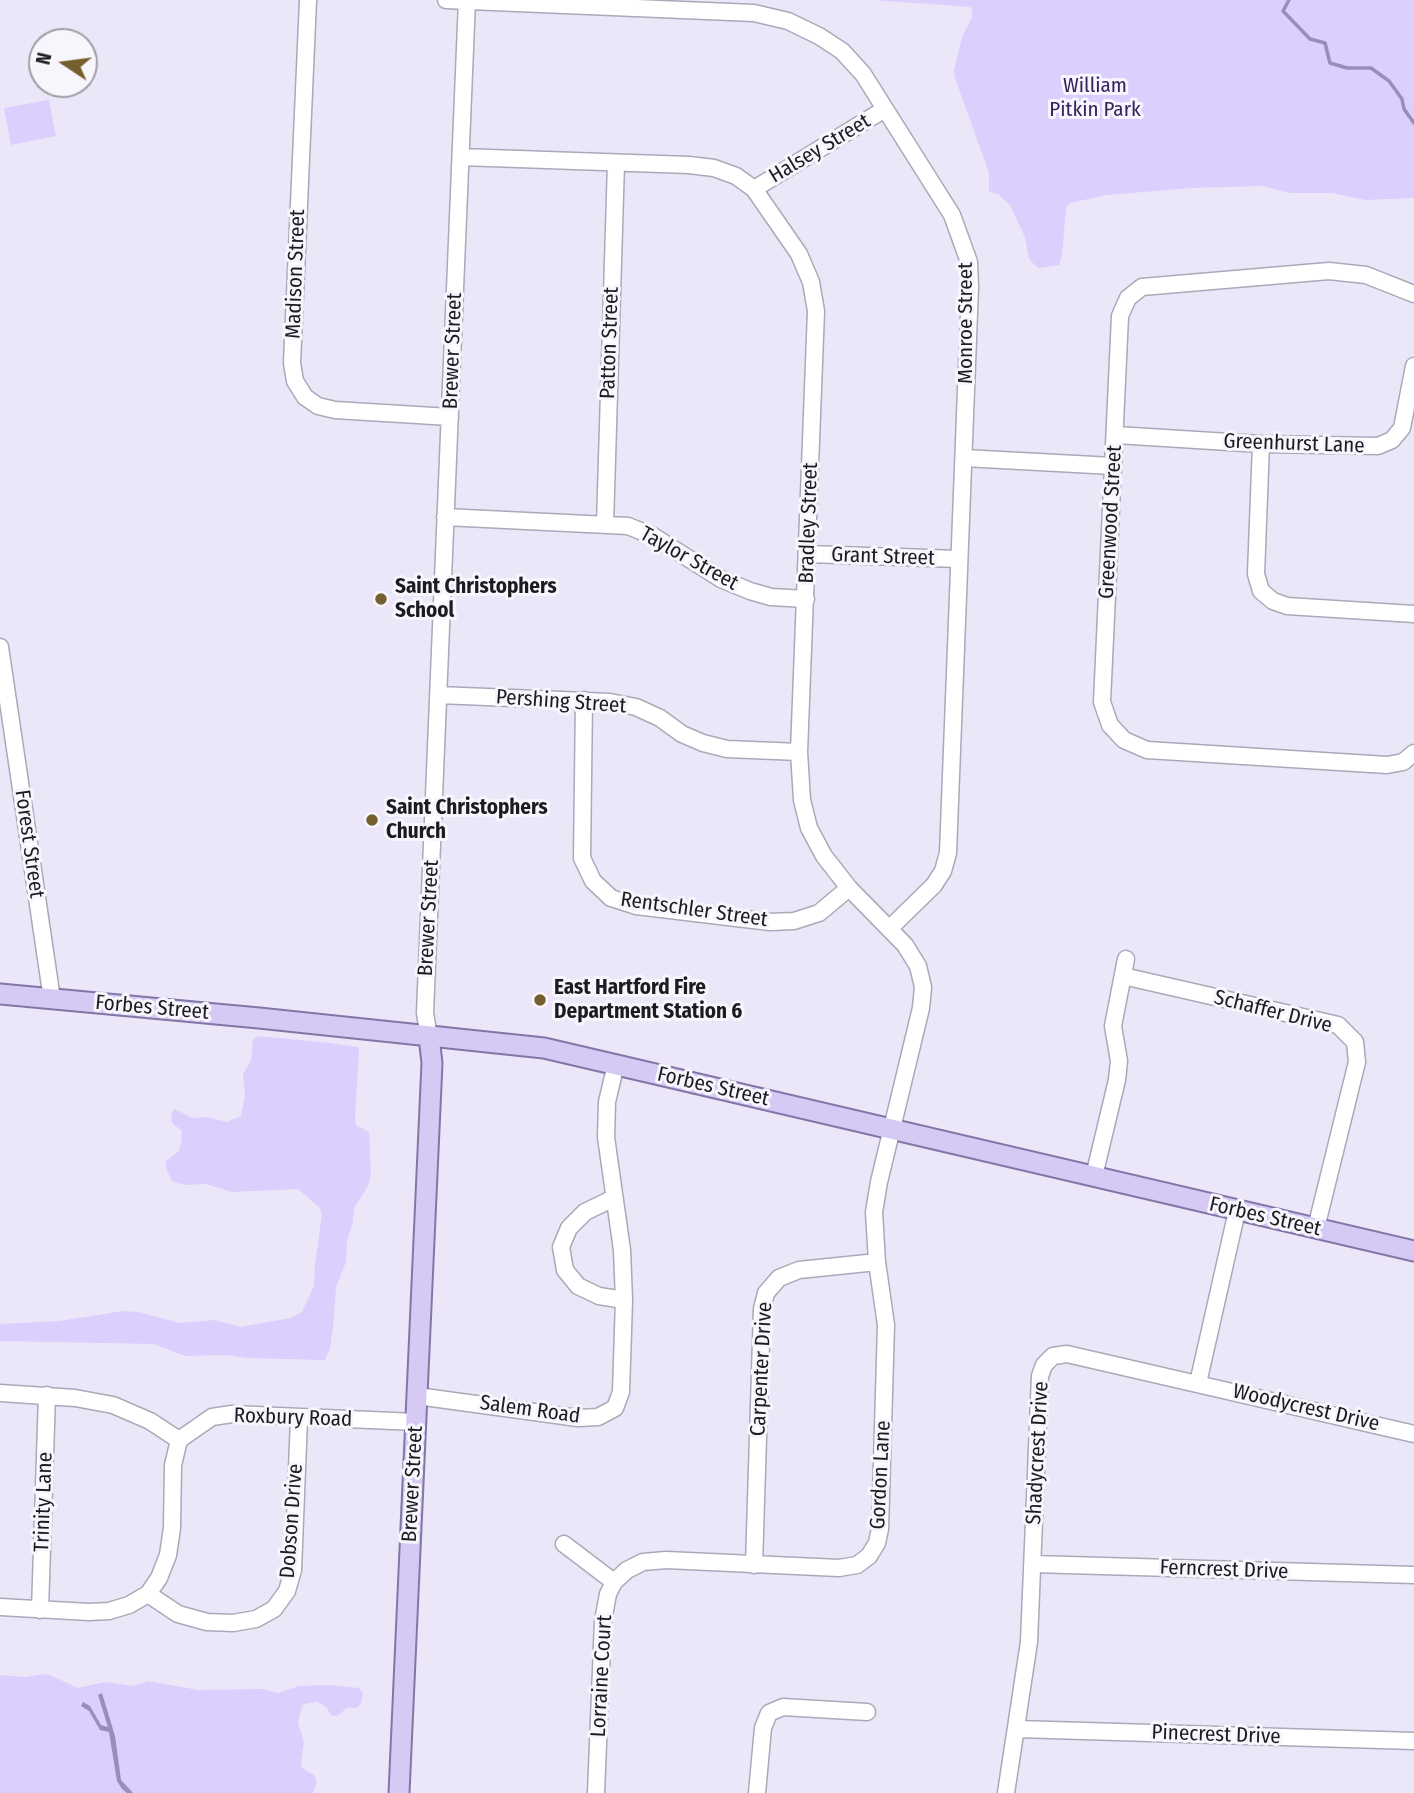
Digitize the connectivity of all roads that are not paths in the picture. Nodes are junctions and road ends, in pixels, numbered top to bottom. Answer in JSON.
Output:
{"nodes":[{"id":1,"x":308,"y":0,"type":"edge"},
{"id":2,"x":446,"y":0,"type":"edge"},
{"id":3,"x":467,"y":0,"type":"edge"},
{"id":4,"x":885,"y":109,"type":"junction"},
{"id":5,"x":461,"y":157,"type":"junction"},
{"id":6,"x":616,"y":163,"type":"junction"},
{"id":7,"x":754,"y":189,"type":"junction"},
{"id":8,"x":1414,"y":294,"type":"edge"},
{"id":9,"x":1414,"y":366,"type":"edge"},
{"id":10,"x":450,"y":417,"type":"junction"},
{"id":11,"x":1116,"y":435,"type":"junction"},
{"id":12,"x":1261,"y":444,"type":"junction"},
{"id":13,"x":964,"y":458,"type":"junction"},
{"id":14,"x":1113,"y":466,"type":"junction"},
{"id":15,"x":445,"y":517,"type":"junction"},
{"id":16,"x":605,"y":524,"type":"junction"},
{"id":17,"x":808,"y":554,"type":"junction"},
{"id":18,"x":959,"y":559,"type":"junction"},
{"id":19,"x":806,"y":599,"type":"junction"},
{"id":20,"x":1414,"y":614,"type":"edge"},
{"id":21,"x":0,"y":647,"type":"edge"},
{"id":22,"x":438,"y":695,"type":"junction"},
{"id":23,"x":584,"y":700,"type":"junction"},
{"id":24,"x":799,"y":752,"type":"junction"},
{"id":25,"x":1414,"y":753,"type":"edge"},
{"id":26,"x":849,"y":888,"type":"junction"},
{"id":27,"x":889,"y":929,"type":"junction"},
{"id":28,"x":1126,"y":959,"type":"dead end"},
{"id":29,"x":1122,"y":976,"type":"junction"},
{"id":30,"x":0,"y":994,"type":"edge"},
{"id":31,"x":52,"y":999,"type":"junction"},
{"id":32,"x":429,"y":1037,"type":"junction"},
{"id":33,"x":616,"y":1064,"type":"junction"},
{"id":34,"x":892,"y":1129,"type":"junction"},
{"id":35,"x":1094,"y":1176,"type":"junction"},
{"id":36,"x":614,"y":1198,"type":"junction"},
{"id":37,"x":1237,"y":1211,"type":"junction"},
{"id":38,"x":1316,"y":1228,"type":"junction"},
{"id":39,"x":1414,"y":1251,"type":"edge"},
{"id":40,"x":877,"y":1262,"type":"junction"},
{"id":41,"x":624,"y":1300,"type":"junction"},
{"id":42,"x":1198,"y":1383,"type":"junction"},
{"id":43,"x":0,"y":1393,"type":"edge"},
{"id":44,"x":47,"y":1395,"type":"junction"},
{"id":45,"x":417,"y":1395,"type":"junction"},
{"id":46,"x":299,"y":1418,"type":"junction"},
{"id":47,"x":416,"y":1422,"type":"junction"},
{"id":48,"x":1414,"y":1434,"type":"edge"},
{"id":49,"x":179,"y":1440,"type":"junction"},
{"id":50,"x":564,"y":1544,"type":"dead end"},
{"id":51,"x":1033,"y":1564,"type":"junction"},
{"id":52,"x":754,"y":1565,"type":"junction"},
{"id":53,"x":1414,"y":1575,"type":"edge"},
{"id":54,"x":614,"y":1582,"type":"junction"},
{"id":55,"x":148,"y":1594,"type":"junction"},
{"id":56,"x":0,"y":1607,"type":"edge"},
{"id":57,"x":40,"y":1610,"type":"junction"},
{"id":58,"x":867,"y":1712,"type":"dead end"},
{"id":59,"x":1018,"y":1729,"type":"junction"},
{"id":60,"x":1414,"y":1741,"type":"edge"},
{"id":61,"x":399,"y":1793,"type":"edge"},
{"id":62,"x":596,"y":1793,"type":"edge"},
{"id":63,"x":757,"y":1793,"type":"edge"},
{"id":64,"x":1006,"y":1793,"type":"edge"}],
"edges":[{"from":1,"to":10,"type":"street","name":"Madison Street"},
{"from":2,"to":3,"type":"street","name":"Monroe Street"},
{"from":3,"to":4,"type":"street","name":"Monroe Street"},
{"from":3,"to":5,"type":"street","name":"Brewer Street"},
{"from":4,"to":7,"type":"street","name":"Halsey Street"},
{"from":4,"to":13,"type":"street","name":"Monroe Street"},
{"from":5,"to":6,"type":"street","name":"Bradley Street"},
{"from":5,"to":10,"type":"street","name":"Brewer Street"},
{"from":6,"to":7,"type":"street","name":"Bradley Street"},
{"from":6,"to":16,"type":"street","name":"Patton Street"},
{"from":7,"to":17,"type":"street","name":"Bradley Street"},
{"from":8,"to":11,"type":"street","name":"Greenwood Street"},
{"from":9,"to":12,"type":"street","name":"Greenhurst Lane"},
{"from":10,"to":15,"type":"street","name":"Brewer Street"},
{"from":11,"to":12,"type":"street","name":"Greenhurst Lane"},
{"from":11,"to":14,"type":"street","name":"Greenwood Street"},
{"from":12,"to":20,"type":"street"},
{"from":13,"to":14,"type":"street"},
{"from":13,"to":18,"type":"street","name":"Monroe Street"},
{"from":14,"to":25,"type":"street","name":"Greenwood Street"},
{"from":15,"to":16,"type":"street","name":"Taylor Street"},
{"from":15,"to":22,"type":"street","name":"Brewer Street"},
{"from":16,"to":19,"type":"street","name":"Taylor Street"},
{"from":17,"to":18,"type":"street","name":"Grant Street"},
{"from":17,"to":19,"type":"street","name":"Bradley Street"},
{"from":18,"to":27,"type":"street","name":"Monroe Street"},
{"from":19,"to":24,"type":"street","name":"Bradley Street"},
{"from":21,"to":31,"type":"street","name":"Forest Street"},
{"from":22,"to":23,"type":"street","name":"Pershing Street"},
{"from":22,"to":32,"type":"street","name":"Brewer Street"},
{"from":23,"to":24,"type":"street","name":"Pershing Street"},
{"from":23,"to":26,"type":"street","name":"Rentschler Street"},
{"from":24,"to":26,"type":"street","name":"Bradley Street"},
{"from":26,"to":27,"type":"street","name":"Bradley Street"},
{"from":27,"to":34,"type":"street","name":"Bradley Street"},
{"from":28,"to":29,"type":"street"},
{"from":29,"to":35,"type":"street"},
{"from":29,"to":38,"type":"street","name":"Schaffer Drive"},
{"from":30,"to":31,"type":"main road","name":"Forbes Street"},
{"from":31,"to":32,"type":"main road","name":"Forbes Street"},
{"from":32,"to":33,"type":"main road","name":"Forbes Street"},
{"from":32,"to":45,"type":"main road","name":"Brewer Street"},
{"from":33,"to":34,"type":"main road","name":"Forbes Street"},
{"from":33,"to":36,"type":"street","name":"Salem Road"},
{"from":34,"to":35,"type":"main road","name":"Forbes Street"},
{"from":34,"to":40,"type":"street","name":"Gordon Lane"},
{"from":35,"to":37,"type":"main road","name":"Forbes Street"},
{"from":36,"to":41,"type":"street","name":"Salem Road"},
{"from":36,"to":41,"type":"street"},
{"from":37,"to":38,"type":"main road","name":"Forbes Street"},
{"from":37,"to":42,"type":"street"},
{"from":38,"to":39,"type":"main road","name":"Forbes Street"},
{"from":40,"to":52,"type":"street","name":"Carpenter Drive"},
{"from":40,"to":52,"type":"street","name":"Gordon Lane"},
{"from":41,"to":45,"type":"street","name":"Salem Road"},
{"from":42,"to":48,"type":"street","name":"Woodycrest Drive"},
{"from":42,"to":51,"type":"street","name":"Shadycrest Drive"},
{"from":43,"to":44,"type":"street"},
{"from":44,"to":49,"type":"street"},
{"from":44,"to":57,"type":"street","name":"Trinity Lane"},
{"from":45,"to":47,"type":"main road","name":"Brewer Street"},
{"from":46,"to":47,"type":"street","name":"Roxbury Road"},
{"from":46,"to":49,"type":"street","name":"Roxbury Road"},
{"from":46,"to":55,"type":"street","name":"Dobson Drive"},
{"from":47,"to":61,"type":"main road","name":"Brewer Street"},
{"from":49,"to":55,"type":"street"},
{"from":50,"to":54,"type":"street"},
{"from":51,"to":53,"type":"street","name":"Ferncrest Drive"},
{"from":51,"to":59,"type":"street","name":"Shadycrest Drive"},
{"from":52,"to":54,"type":"street","name":"Gordon Lane"},
{"from":54,"to":62,"type":"street","name":"Lorraine Court"},
{"from":55,"to":57,"type":"street"},
{"from":56,"to":57,"type":"street"},
{"from":58,"to":63,"type":"street"},
{"from":59,"to":60,"type":"street","name":"Pinecrest Drive"},
{"from":59,"to":64,"type":"street","name":"Shadycrest Drive"}]}
